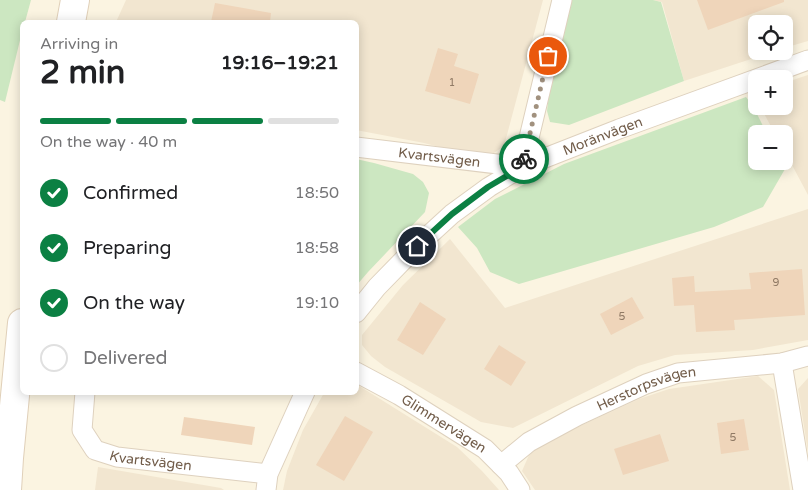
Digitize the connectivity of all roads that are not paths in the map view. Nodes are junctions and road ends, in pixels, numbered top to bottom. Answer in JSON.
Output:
{"nodes":[{"id":1,"x":75,"y":0,"type":"edge"},
{"id":2,"x":562,"y":0,"type":"edge"},
{"id":3,"x":71,"y":20,"type":"edge"},
{"id":4,"x":808,"y":60,"type":"edge"},
{"id":5,"x":359,"y":147,"type":"edge"},
{"id":6,"x":522,"y":167,"type":"junction"},
{"id":7,"x":359,"y":309,"type":"edge"},
{"id":8,"x":20,"y":344,"type":"edge"},
{"id":9,"x":808,"y":356,"type":"edge"},
{"id":10,"x":782,"y":363,"type":"junction"},
{"id":11,"x":359,"y":374,"type":"edge"},
{"id":12,"x":85,"y":395,"type":"edge"},
{"id":13,"x":304,"y":395,"type":"edge"},
{"id":14,"x":501,"y":465,"type":"junction"},
{"id":15,"x":267,"y":482,"type":"edge"},
{"id":16,"x":7,"y":490,"type":"edge"},
{"id":17,"x":520,"y":490,"type":"edge"},
{"id":18,"x":803,"y":490,"type":"edge"}],
"edges":[{"from":1,"to":3,"type":"main road"},
{"from":2,"to":6,"type":"street"},
{"from":4,"to":6,"type":"street","name":"Moränvägen"},
{"from":5,"to":6,"type":"street","name":"Kvartsvägen"},
{"from":6,"to":7,"type":"street","name":"Moränvägen"},
{"from":8,"to":16,"type":"main road"},
{"from":9,"to":10,"type":"street","name":"Herstorpsvägen"},
{"from":10,"to":14,"type":"street","name":"Herstorpsvägen"},
{"from":10,"to":18,"type":"street"},
{"from":11,"to":14,"type":"street","name":"Glimmervägen"},
{"from":12,"to":15,"type":"street","name":"Kvartsvägen"},
{"from":13,"to":15,"type":"street"},
{"from":14,"to":17,"type":"street","name":"Glimmervägen"}]}
